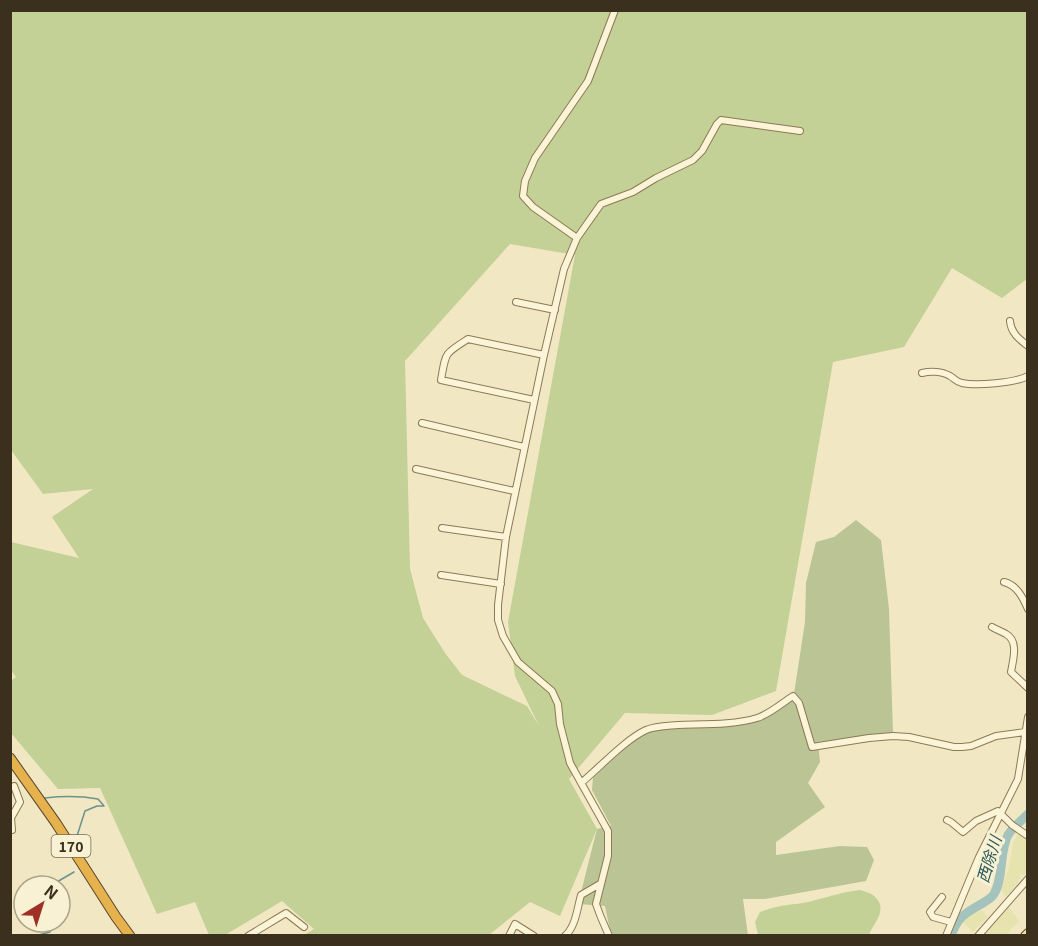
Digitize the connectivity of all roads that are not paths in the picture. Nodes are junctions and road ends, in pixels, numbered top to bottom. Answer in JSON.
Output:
{"nodes":[{"id":1,"x":615,"y":10,"type":"edge"},
{"id":2,"x":800,"y":131,"type":"dead end"},
{"id":3,"x":577,"y":238,"type":"junction"},
{"id":4,"x":516,"y":302,"type":"dead end"},
{"id":5,"x":555,"y":310,"type":"junction"},
{"id":6,"x":1010,"y":321,"type":"dead end"},
{"id":7,"x":1028,"y":346,"type":"edge"},
{"id":8,"x":544,"y":355,"type":"junction"},
{"id":9,"x":922,"y":373,"type":"dead end"},
{"id":10,"x":1028,"y":376,"type":"edge"},
{"id":11,"x":534,"y":400,"type":"junction"},
{"id":12,"x":422,"y":423,"type":"dead end"},
{"id":13,"x":524,"y":447,"type":"junction"},
{"id":14,"x":416,"y":469,"type":"dead end"},
{"id":15,"x":514,"y":491,"type":"junction"},
{"id":16,"x":442,"y":528,"type":"dead end"},
{"id":17,"x":506,"y":537,"type":"junction"},
{"id":18,"x":441,"y":575,"type":"dead end"},
{"id":19,"x":1004,"y":582,"type":"dead end"},
{"id":20,"x":501,"y":584,"type":"junction"},
{"id":21,"x":1028,"y":609,"type":"edge"},
{"id":22,"x":992,"y":627,"type":"dead end"},
{"id":23,"x":1028,"y":688,"type":"edge"},
{"id":24,"x":1028,"y":717,"type":"edge"},
{"id":25,"x":1025,"y":732,"type":"junction"},
{"id":26,"x":10,"y":758,"type":"edge"},
{"id":27,"x":25,"y":779,"type":"junction"},
{"id":28,"x":581,"y":783,"type":"junction"},
{"id":29,"x":12,"y":786,"type":"edge"},
{"id":30,"x":1001,"y":815,"type":"junction"},
{"id":31,"x":947,"y":820,"type":"dead end"},
{"id":32,"x":12,"y":830,"type":"edge"},
{"id":33,"x":1028,"y":836,"type":"edge"},
{"id":34,"x":1028,"y":879,"type":"edge"},
{"id":35,"x":600,"y":884,"type":"junction"},
{"id":36,"x":942,"y":897,"type":"dead end"},
{"id":37,"x":951,"y":922,"type":"junction"},
{"id":38,"x":304,"y":927,"type":"dead end"},
{"id":39,"x":130,"y":936,"type":"edge"},
{"id":40,"x":248,"y":936,"type":"edge"},
{"id":41,"x":509,"y":936,"type":"edge"},
{"id":42,"x":534,"y":936,"type":"edge"},
{"id":43,"x":565,"y":936,"type":"edge"},
{"id":44,"x":609,"y":936,"type":"edge"},
{"id":45,"x":946,"y":936,"type":"edge"},
{"id":46,"x":978,"y":936,"type":"edge"}],
"edges":[{"from":1,"to":3,"type":"street"},
{"from":2,"to":3,"type":"street"},
{"from":3,"to":5,"type":"street"},
{"from":4,"to":5,"type":"street"},
{"from":5,"to":8,"type":"street"},
{"from":6,"to":7,"type":"street"},
{"from":8,"to":11,"type":"street"},
{"from":8,"to":11,"type":"street"},
{"from":9,"to":10,"type":"street"},
{"from":11,"to":13,"type":"street"},
{"from":12,"to":13,"type":"street"},
{"from":13,"to":15,"type":"street"},
{"from":14,"to":15,"type":"street"},
{"from":15,"to":17,"type":"street"},
{"from":16,"to":17,"type":"street"},
{"from":17,"to":20,"type":"street"},
{"from":18,"to":20,"type":"street"},
{"from":19,"to":21,"type":"street"},
{"from":20,"to":28,"type":"street"},
{"from":22,"to":23,"type":"street"},
{"from":24,"to":25,"type":"street"},
{"from":25,"to":28,"type":"street"},
{"from":25,"to":30,"type":"street"},
{"from":26,"to":27,"type":"highway","number":"170"},
{"from":27,"to":29,"type":"street"},
{"from":27,"to":39,"type":"highway","number":"170"},
{"from":28,"to":35,"type":"street"},
{"from":29,"to":32,"type":"street"},
{"from":30,"to":31,"type":"street"},
{"from":30,"to":33,"type":"street"},
{"from":30,"to":37,"type":"street"},
{"from":34,"to":46,"type":"street"},
{"from":35,"to":43,"type":"street"},
{"from":35,"to":44,"type":"street"},
{"from":36,"to":37,"type":"street"},
{"from":37,"to":45,"type":"street"},
{"from":38,"to":40,"type":"street"},
{"from":41,"to":42,"type":"street"}]}
